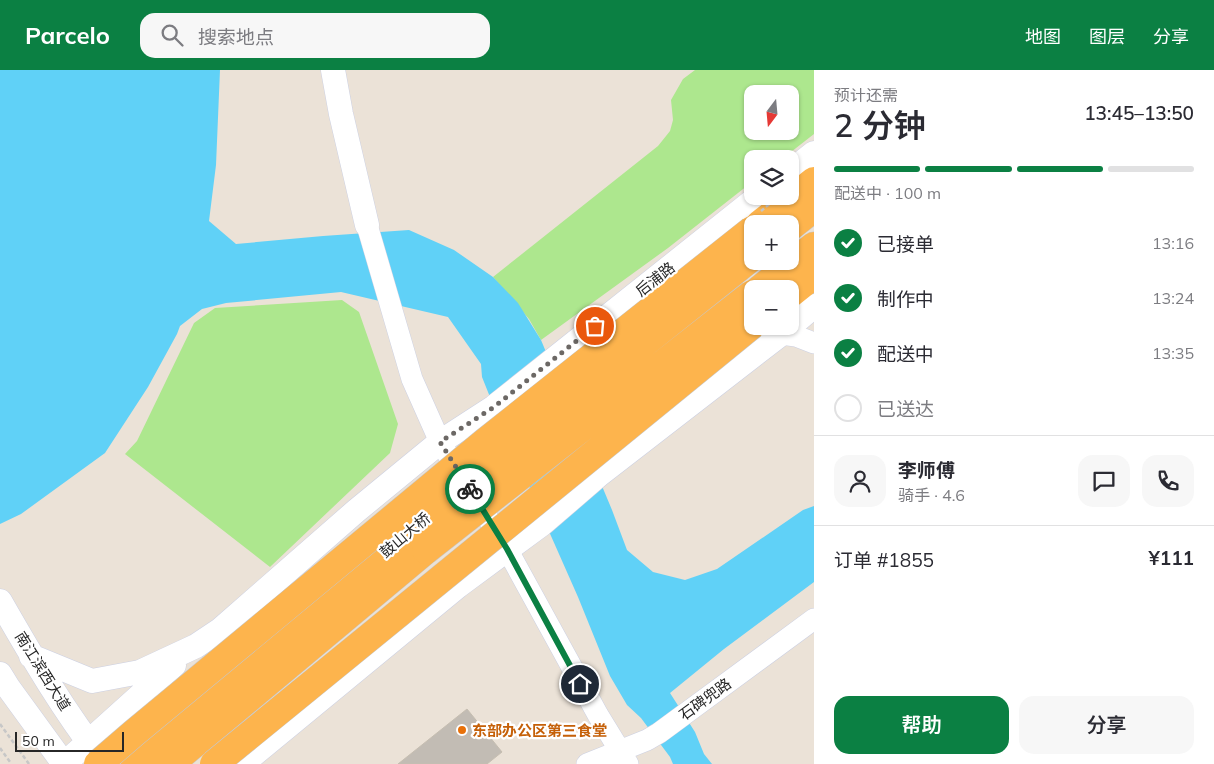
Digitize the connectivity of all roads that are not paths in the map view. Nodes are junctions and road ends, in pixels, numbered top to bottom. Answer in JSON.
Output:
{"nodes":[{"id":1,"x":333,"y":70,"type":"edge"},
{"id":2,"x":814,"y":153,"type":"edge"},
{"id":3,"x":799,"y":165,"type":"edge"},
{"id":4,"x":814,"y":181,"type":"edge"},
{"id":5,"x":748,"y":205,"type":"edge"},
{"id":6,"x":814,"y":208,"type":"edge"},
{"id":7,"x":771,"y":215,"type":"edge"},
{"id":8,"x":799,"y":220,"type":"edge"},
{"id":9,"x":367,"y":225,"type":"joint"},
{"id":10,"x":744,"y":236,"type":"edge"},
{"id":11,"x":814,"y":246,"type":"edge"},
{"id":12,"x":744,"y":263,"type":"edge"},
{"id":13,"x":814,"y":275,"type":"edge"},
{"id":14,"x":771,"y":280,"type":"edge"},
{"id":15,"x":799,"y":287,"type":"edge"},
{"id":16,"x":744,"y":300,"type":"edge"},
{"id":17,"x":814,"y":306,"type":"edge"},
{"id":18,"x":799,"y":319,"type":"edge"},
{"id":19,"x":744,"y":332,"type":"edge"},
{"id":20,"x":780,"y":335,"type":"edge"},
{"id":21,"x":788,"y":335,"type":"edge"},
{"id":22,"x":814,"y":343,"type":"edge"},
{"id":23,"x":440,"y":442,"type":"junction"},
{"id":24,"x":507,"y":549,"type":"junction"},
{"id":25,"x":0,"y":601,"type":"edge"},
{"id":26,"x":814,"y":619,"type":"edge"},
{"id":27,"x":196,"y":646,"type":"junction"},
{"id":28,"x":31,"y":656,"type":"junction"},
{"id":29,"x":0,"y":674,"type":"edge"},
{"id":30,"x":93,"y":753,"type":"edge"},
{"id":31,"x":623,"y":757,"type":"edge"},
{"id":32,"x":64,"y":764,"type":"edge"},
{"id":33,"x":106,"y":764,"type":"edge"},
{"id":34,"x":135,"y":764,"type":"edge"},
{"id":35,"x":170,"y":764,"type":"edge"},
{"id":36,"x":214,"y":764,"type":"edge"},
{"id":37,"x":242,"y":764,"type":"edge"},
{"id":38,"x":587,"y":764,"type":"edge"}],
"edges":[{"from":1,"to":9,"type":"main road"},
{"from":2,"to":3,"type":"main road"},
{"from":4,"to":7,"type":"highway"},
{"from":5,"to":23,"type":"main road","name":"后浦路"},
{"from":6,"to":8,"type":"highway"},
{"from":9,"to":23,"type":"street"},
{"from":10,"to":30,"type":"highway","bridge":true},
{"from":11,"to":14,"type":"highway"},
{"from":12,"to":34,"type":"highway","name":"鼓山大桥","bridge":true},
{"from":13,"to":15,"type":"highway"},
{"from":16,"to":35,"type":"highway","name":"鼓山大桥","bridge":true},
{"from":17,"to":18,"type":"main road"},
{"from":19,"to":36,"type":"highway","bridge":true},
{"from":20,"to":24,"type":"main road"},
{"from":21,"to":22,"type":"street"},
{"from":23,"to":24,"type":"street"},
{"from":23,"to":27,"type":"main road","name":"后浦路"},
{"from":24,"to":31,"type":"street"},
{"from":24,"to":37,"type":"main road"},
{"from":25,"to":28,"type":"main road","name":"南江滨西大道"},
{"from":26,"to":31,"type":"street","name":"石碑兜路"},
{"from":27,"to":28,"type":"main road"},
{"from":27,"to":30,"type":"main road"},
{"from":28,"to":30,"type":"main road","name":"南江滨西大道"},
{"from":29,"to":32,"type":"main road"},
{"from":30,"to":32,"type":"main road"},
{"from":30,"to":33,"type":"main road","name":"南江滨西大道"},
{"from":31,"to":38,"type":"street","name":"石碑兜路"}]}
